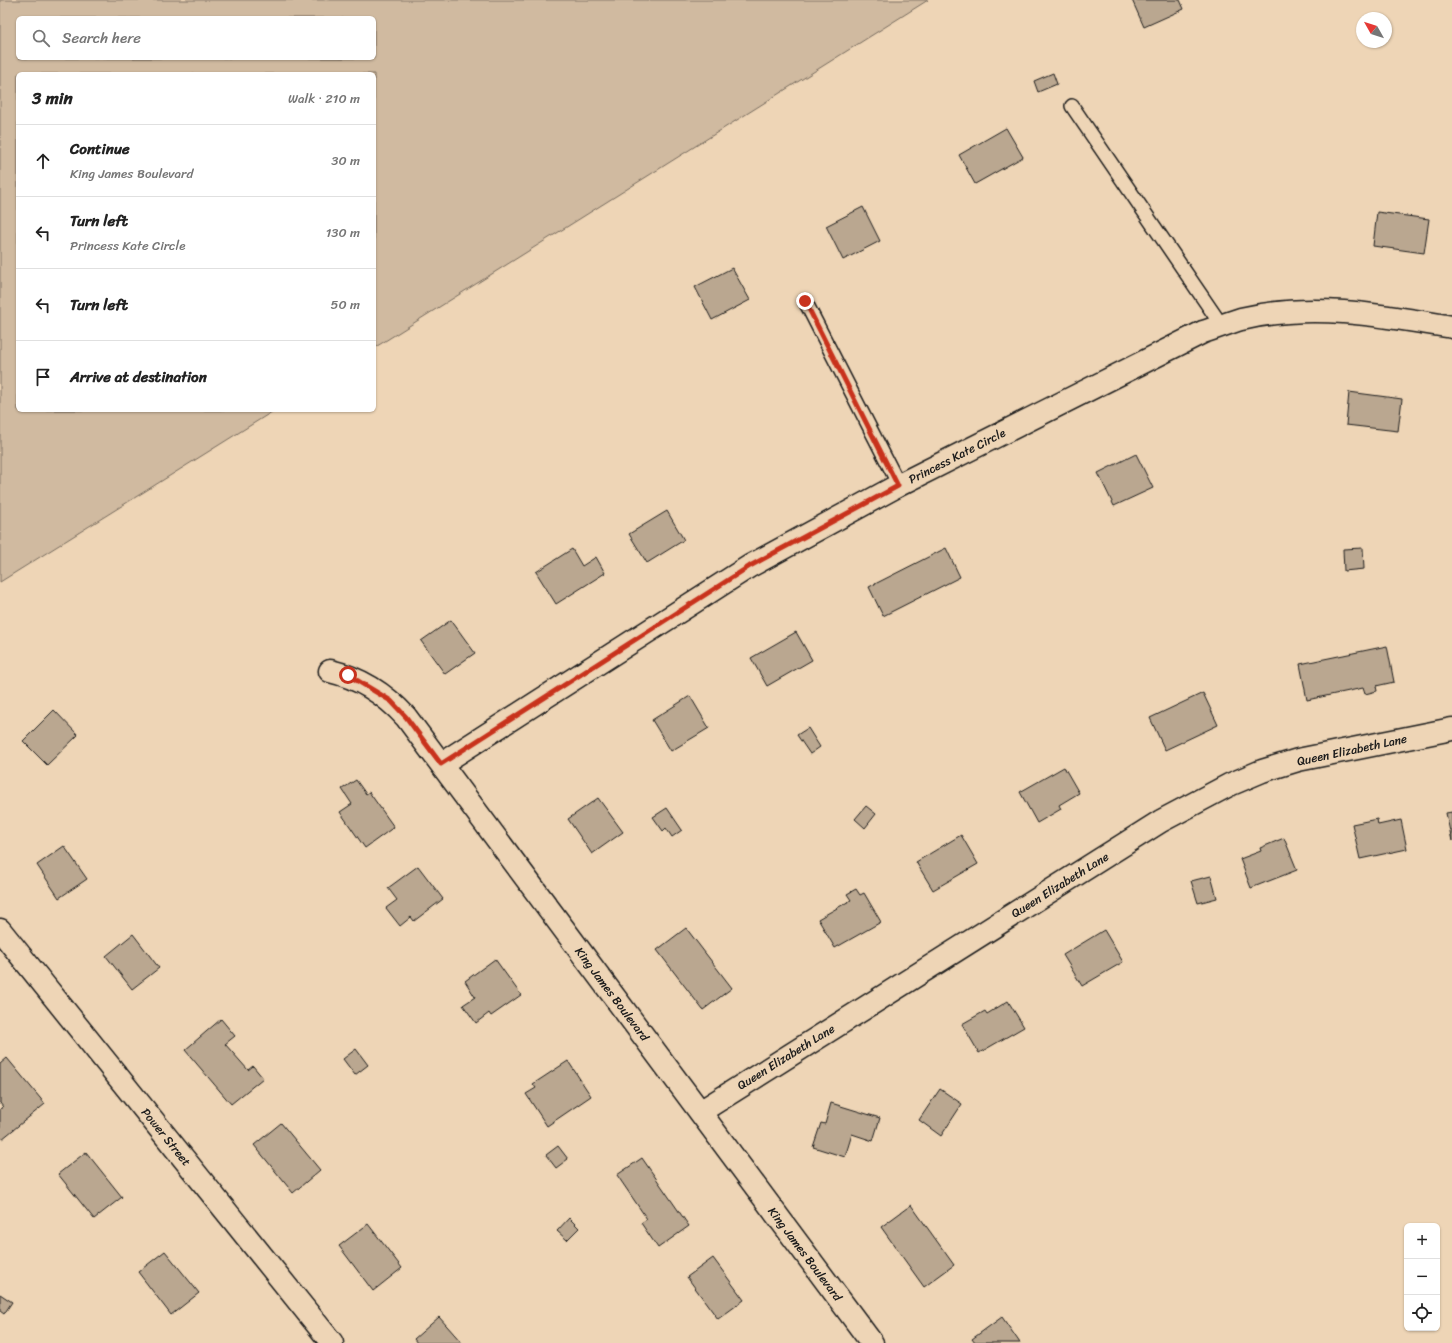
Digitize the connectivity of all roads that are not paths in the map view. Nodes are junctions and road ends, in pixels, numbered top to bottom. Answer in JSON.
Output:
{"nodes":[{"id":1,"x":1072,"y":106,"type":"dead end"},
{"id":2,"x":805,"y":301,"type":"dead end"},
{"id":3,"x":1222,"y":326,"type":"junction"},
{"id":4,"x":1452,"y":327,"type":"edge"},
{"id":5,"x":898,"y":486,"type":"junction"},
{"id":6,"x":330,"y":671,"type":"dead end"},
{"id":7,"x":1452,"y":729,"type":"edge"},
{"id":8,"x":441,"y":764,"type":"junction"},
{"id":9,"x":0,"y":930,"type":"edge"},
{"id":10,"x":700,"y":1112,"type":"junction"},
{"id":11,"x":332,"y":1343,"type":"edge"},
{"id":12,"x":872,"y":1343,"type":"edge"}],
"edges":[{"from":1,"to":3,"type":"lane"},
{"from":2,"to":5,"type":"lane"},
{"from":3,"to":4,"type":"street","name":"Princess Kate Circle"},
{"from":3,"to":5,"type":"street","name":"Princess Kate Circle"},
{"from":5,"to":8,"type":"street","name":"Princess Kate Circle"},
{"from":6,"to":8,"type":"street","name":"King James Boulevard"},
{"from":7,"to":10,"type":"street","name":"Queen Elizabeth Lane"},
{"from":8,"to":10,"type":"street","name":"King James Boulevard"},
{"from":9,"to":11,"type":"street","name":"Power Street"},
{"from":10,"to":12,"type":"street","name":"King James Boulevard"}]}
